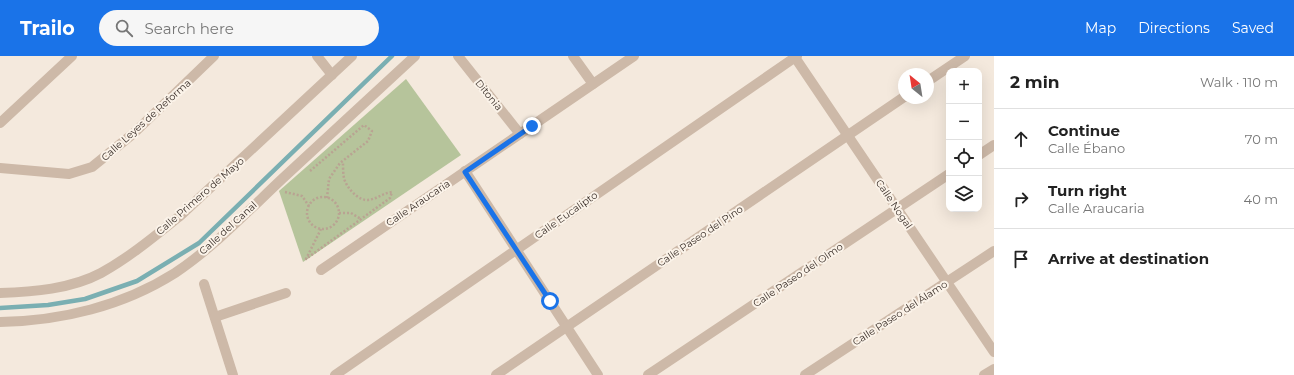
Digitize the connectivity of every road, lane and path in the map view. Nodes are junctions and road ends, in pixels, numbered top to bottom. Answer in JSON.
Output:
{"nodes":[{"id":1,"x":72,"y":56,"type":"edge"},
{"id":2,"x":214,"y":56,"type":"edge"},
{"id":3,"x":317,"y":56,"type":"edge"},
{"id":4,"x":352,"y":56,"type":"edge"},
{"id":5,"x":415,"y":56,"type":"edge"},
{"id":6,"x":458,"y":56,"type":"edge"},
{"id":7,"x":573,"y":56,"type":"edge"},
{"id":8,"x":634,"y":56,"type":"edge"},
{"id":9,"x":795,"y":56,"type":"edge"},
{"id":10,"x":965,"y":56,"type":"edge"},
{"id":11,"x":332,"y":75,"type":"junction"},
{"id":12,"x":934,"y":76,"type":"edge"},
{"id":13,"x":593,"y":84,"type":"junction"},
{"id":14,"x":898,"y":101,"type":"edge"},
{"id":15,"x":0,"y":123,"type":"edge"},
{"id":16,"x":520,"y":134,"type":"junction"},
{"id":17,"x":847,"y":135,"type":"junction"},
{"id":18,"x":994,"y":145,"type":"edge"},
{"id":19,"x":982,"y":153,"type":"edge"},
{"id":20,"x":343,"y":161,"type":"junction"},
{"id":21,"x":0,"y":168,"type":"edge"},
{"id":22,"x":465,"y":172,"type":"junction"},
{"id":23,"x":307,"y":173,"type":"dead end"},
{"id":24,"x":946,"y":176,"type":"edge"},
{"id":25,"x":290,"y":188,"type":"dead end"},
{"id":26,"x":327,"y":198,"type":"junction"},
{"id":27,"x":309,"y":206,"type":"junction"},
{"id":28,"x":897,"y":209,"type":"junction"},
{"id":29,"x":339,"y":213,"type":"junction"},
{"id":30,"x":361,"y":219,"type":"junction"},
{"id":31,"x":321,"y":229,"type":"junction"},
{"id":32,"x":516,"y":250,"type":"junction"},
{"id":33,"x":994,"y":251,"type":"edge"},
{"id":34,"x":321,"y":270,"type":"dead end"},
{"id":35,"x":946,"y":282,"type":"junction"},
{"id":36,"x":204,"y":284,"type":"dead end"},
{"id":37,"x":286,"y":293,"type":"dead end"},
{"id":38,"x":0,"y":294,"type":"edge"},
{"id":39,"x":215,"y":317,"type":"junction"},
{"id":40,"x":0,"y":322,"type":"edge"},
{"id":41,"x":567,"y":327,"type":"junction"},
{"id":42,"x":994,"y":352,"type":"edge"},
{"id":43,"x":994,"y":369,"type":"edge"},
{"id":44,"x":234,"y":375,"type":"edge"},
{"id":45,"x":335,"y":375,"type":"edge"},
{"id":46,"x":496,"y":375,"type":"edge"},
{"id":47,"x":598,"y":375,"type":"edge"},
{"id":48,"x":648,"y":375,"type":"edge"},
{"id":49,"x":805,"y":375,"type":"edge"},
{"id":50,"x":984,"y":375,"type":"edge"}],
"edges":[{"from":1,"to":15,"type":"street"},
{"from":2,"to":21,"type":"street","name":"Calle Leyes de Reforma"},
{"from":3,"to":11,"type":"street"},
{"from":4,"to":11,"type":"street","name":"Calle Primero de Mayo"},
{"from":5,"to":40,"type":"street","name":"Calle del Canal"},
{"from":6,"to":16,"type":"street","name":"Ditonia"},
{"from":7,"to":13,"type":"street"},
{"from":8,"to":13,"type":"street","name":"Calle Araucaria"},
{"from":9,"to":17,"type":"street","name":"Calle Nogal"},
{"from":9,"to":32,"type":"street","name":"Calle Eucalipto"},
{"from":10,"to":12,"type":"street"},
{"from":11,"to":38,"type":"street","name":"Calle Primero de Mayo"},
{"from":13,"to":16,"type":"street","name":"Calle Araucaria"},
{"from":14,"to":17,"type":"street","name":"Calle Paseo del Pino"},
{"from":16,"to":22,"type":"street","name":"Calle Araucaria"},
{"from":17,"to":28,"type":"street","name":"Calle Nogal"},
{"from":17,"to":41,"type":"street","name":"Calle Paseo del Pino"},
{"from":18,"to":19,"type":"street"},
{"from":20,"to":23,"type":"path"},
{"from":20,"to":26,"type":"path"},
{"from":20,"to":30,"type":"path"},
{"from":22,"to":32,"type":"street"},
{"from":22,"to":34,"type":"street","name":"Calle Araucaria"},
{"from":24,"to":28,"type":"street","name":"Calle Paseo del Olmo"},
{"from":25,"to":27,"type":"path"},
{"from":26,"to":27,"type":"path"},
{"from":26,"to":29,"type":"path"},
{"from":27,"to":31,"type":"path"},
{"from":28,"to":35,"type":"street","name":"Calle Nogal"},
{"from":28,"to":48,"type":"street","name":"Calle Paseo del Olmo"},
{"from":29,"to":30,"type":"path"},
{"from":29,"to":31,"type":"path"},
{"from":30,"to":31,"type":"path"},
{"from":32,"to":41,"type":"street"},
{"from":32,"to":45,"type":"street","name":"Calle Eucalipto"},
{"from":33,"to":35,"type":"street","name":"Calle Paseo del Álamo"},
{"from":35,"to":42,"type":"street","name":"Calle Nogal"},
{"from":35,"to":49,"type":"street","name":"Calle Paseo del Álamo"},
{"from":36,"to":39,"type":"street"},
{"from":37,"to":39,"type":"street"},
{"from":39,"to":44,"type":"street"},
{"from":41,"to":46,"type":"street","name":"Calle Paseo del Pino"},
{"from":41,"to":47,"type":"street"},
{"from":43,"to":50,"type":"street"}]}
